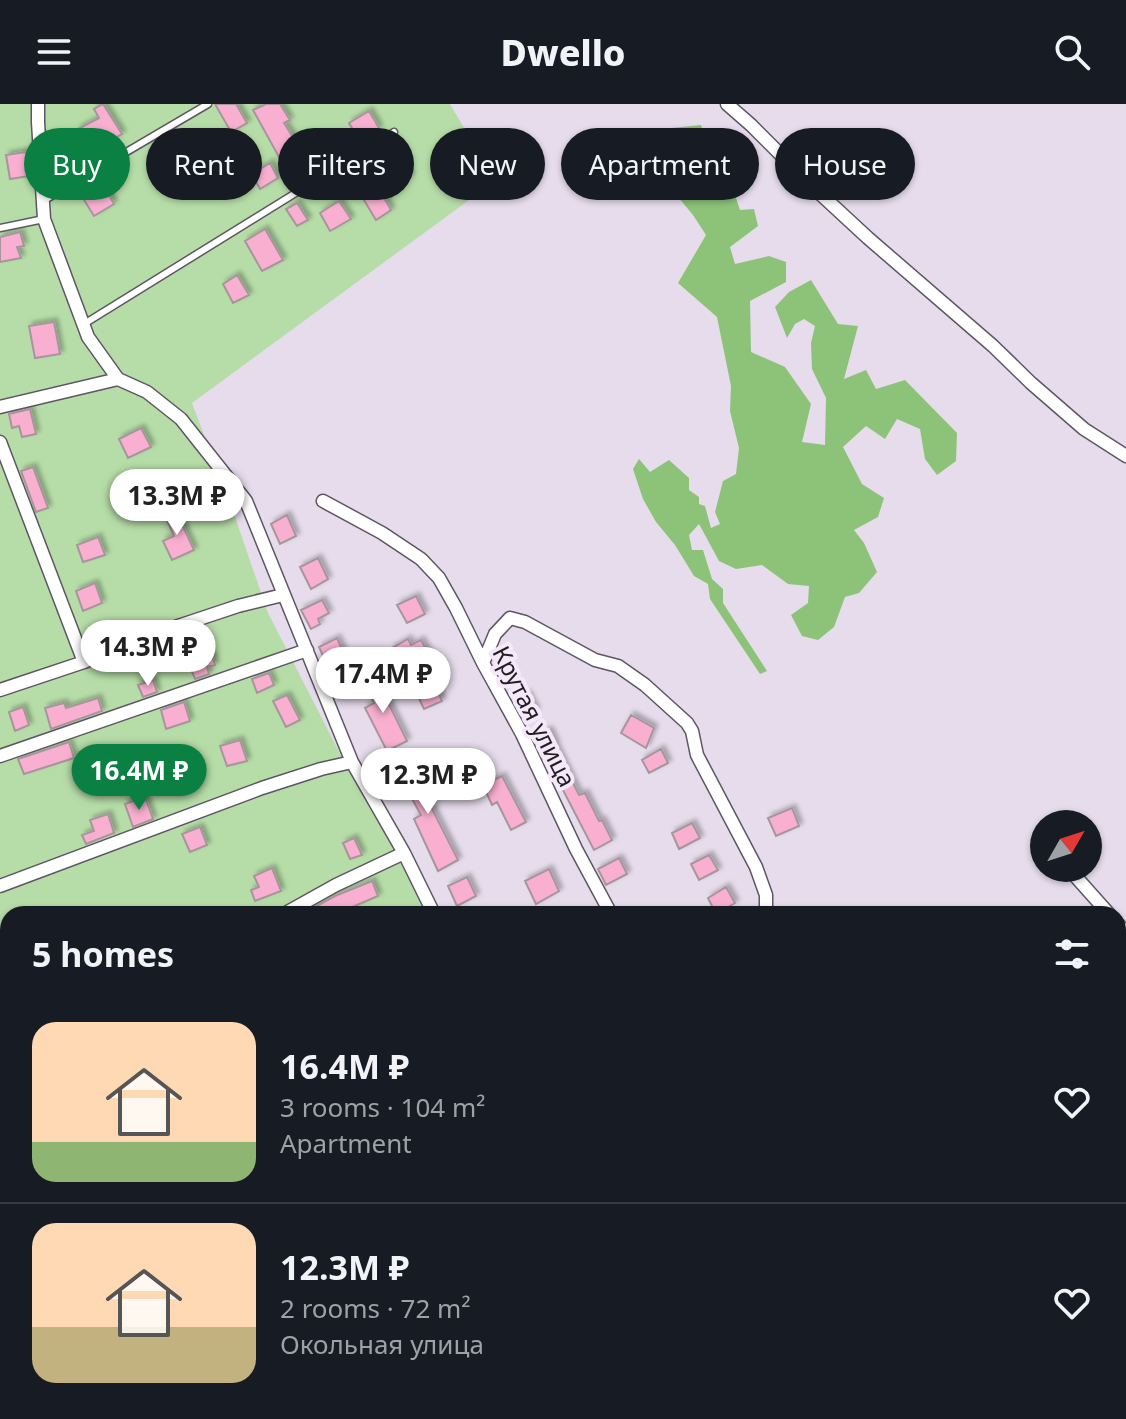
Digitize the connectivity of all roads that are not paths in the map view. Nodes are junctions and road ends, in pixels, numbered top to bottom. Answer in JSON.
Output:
{"nodes":[{"id":1,"x":38,"y":104,"type":"edge"},
{"id":2,"x":208,"y":104,"type":"edge"},
{"id":3,"x":727,"y":104,"type":"edge"},
{"id":4,"x":284,"y":200,"type":"edge"},
{"id":5,"x":43,"y":201,"type":"junction"},
{"id":6,"x":44,"y":219,"type":"junction"},
{"id":7,"x":0,"y":228,"type":"edge"},
{"id":8,"x":84,"y":324,"type":"junction"},
{"id":9,"x":118,"y":379,"type":"junction"},
{"id":10,"x":0,"y":407,"type":"edge"},
{"id":11,"x":0,"y":442,"type":"edge"},
{"id":12,"x":1126,"y":456,"type":"edge"},
{"id":13,"x":323,"y":501,"type":"dead end"},
{"id":14,"x":283,"y":595,"type":"junction"},
{"id":15,"x":307,"y":650,"type":"junction"},
{"id":16,"x":84,"y":662,"type":"junction"},
{"id":17,"x":483,"y":663,"type":"junction"},
{"id":18,"x":0,"y":690,"type":"edge"},
{"id":19,"x":0,"y":756,"type":"edge"},
{"id":20,"x":352,"y":762,"type":"junction"},
{"id":21,"x":404,"y":853,"type":"junction"},
{"id":22,"x":1080,"y":882,"type":"edge"},
{"id":23,"x":0,"y":886,"type":"edge"},
{"id":24,"x":298,"y":906,"type":"edge"},
{"id":25,"x":430,"y":906,"type":"edge"},
{"id":26,"x":607,"y":906,"type":"edge"},
{"id":27,"x":766,"y":906,"type":"edge"},
{"id":28,"x":1102,"y":906,"type":"edge"}],
"edges":[{"from":1,"to":5,"type":"street"},
{"from":2,"to":5,"type":"lane"},
{"from":3,"to":12,"type":"street"},
{"from":4,"to":8,"type":"lane"},
{"from":5,"to":6,"type":"street"},
{"from":6,"to":7,"type":"lane"},
{"from":6,"to":8,"type":"street"},
{"from":8,"to":9,"type":"street"},
{"from":9,"to":10,"type":"street"},
{"from":9,"to":14,"type":"street"},
{"from":11,"to":16,"type":"street"},
{"from":13,"to":17,"type":"street","name":"Крутая улица"},
{"from":14,"to":15,"type":"street"},
{"from":14,"to":16,"type":"street"},
{"from":15,"to":19,"type":"street"},
{"from":15,"to":20,"type":"street"},
{"from":16,"to":18,"type":"street"},
{"from":17,"to":26,"type":"street","name":"Крутая улица"},
{"from":17,"to":27,"type":"street"},
{"from":20,"to":21,"type":"street"},
{"from":20,"to":23,"type":"street"},
{"from":21,"to":24,"type":"street"},
{"from":21,"to":25,"type":"street"},
{"from":22,"to":28,"type":"street"}]}
